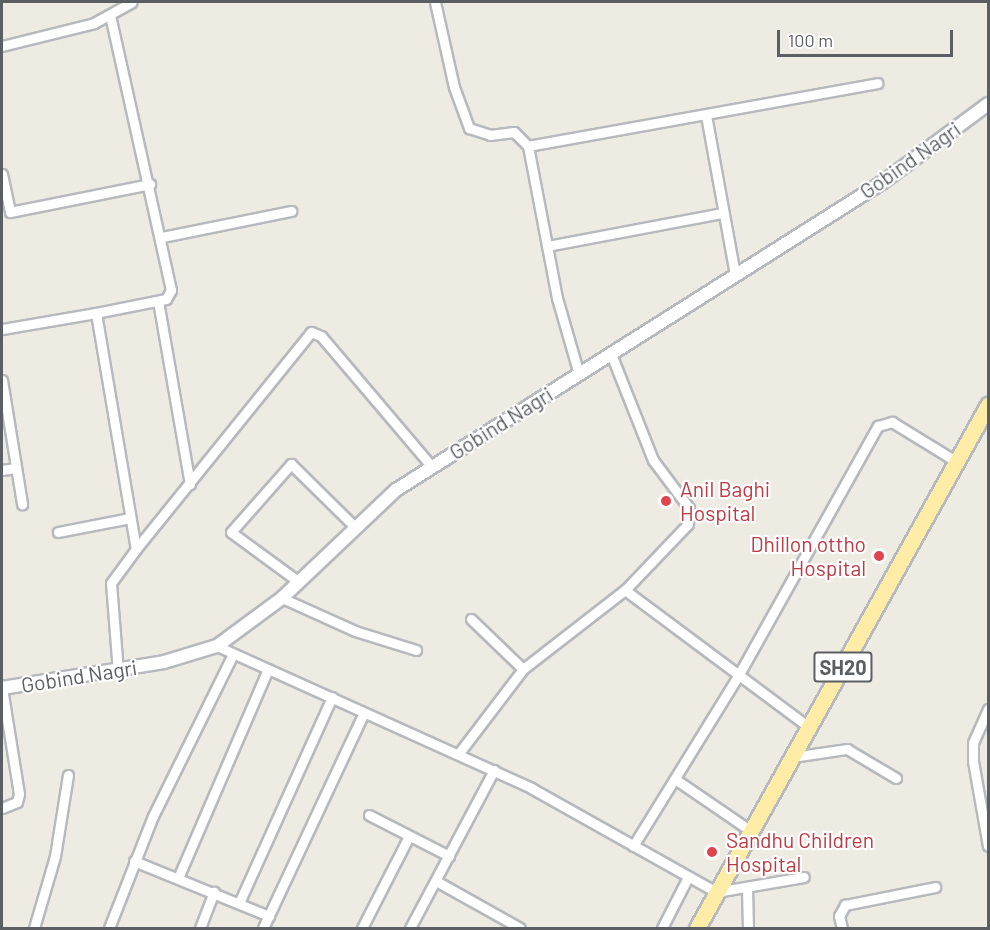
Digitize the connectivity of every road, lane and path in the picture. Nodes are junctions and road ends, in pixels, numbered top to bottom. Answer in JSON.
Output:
{"nodes":[{"id":1,"x":132,"y":2,"type":"edge"},
{"id":2,"x":435,"y":2,"type":"edge"},
{"id":3,"x":110,"y":15,"type":"junction"},
{"id":4,"x":2,"y":46,"type":"edge"},
{"id":5,"x":877,"y":83,"type":"dead end"},
{"id":6,"x":988,"y":104,"type":"edge"},
{"id":7,"x":706,"y":115,"type":"junction"},
{"id":8,"x":528,"y":146,"type":"junction"},
{"id":9,"x":2,"y":174,"type":"edge"},
{"id":10,"x":150,"y":184,"type":"junction"},
{"id":11,"x":291,"y":211,"type":"dead end"},
{"id":12,"x":6,"y":213,"type":"edge"},
{"id":13,"x":721,"y":213,"type":"junction"},
{"id":14,"x":162,"y":237,"type":"junction"},
{"id":15,"x":547,"y":246,"type":"junction"},
{"id":16,"x":735,"y":275,"type":"junction"},
{"id":17,"x":158,"y":301,"type":"junction"},
{"id":18,"x":96,"y":313,"type":"junction"},
{"id":19,"x":2,"y":329,"type":"edge"},
{"id":20,"x":611,"y":354,"type":"junction"},
{"id":21,"x":579,"y":374,"type":"junction"},
{"id":22,"x":2,"y":380,"type":"edge"},
{"id":23,"x":988,"y":405,"type":"edge"},
{"id":24,"x":957,"y":462,"type":"junction"},
{"id":25,"x":432,"y":467,"type":"junction"},
{"id":26,"x":16,"y":468,"type":"junction"},
{"id":27,"x":2,"y":470,"type":"edge"},
{"id":28,"x":190,"y":484,"type":"junction"},
{"id":29,"x":22,"y":504,"type":"dead end"},
{"id":30,"x":130,"y":518,"type":"junction"},
{"id":31,"x":356,"y":528,"type":"junction"},
{"id":32,"x":58,"y":532,"type":"dead end"},
{"id":33,"x":136,"y":549,"type":"junction"},
{"id":34,"x":299,"y":582,"type":"junction"},
{"id":35,"x":625,"y":590,"type":"junction"},
{"id":36,"x":282,"y":597,"type":"junction"},
{"id":37,"x":471,"y":619,"type":"dead end"},
{"id":38,"x":217,"y":646,"type":"junction"},
{"id":39,"x":416,"y":650,"type":"dead end"},
{"id":40,"x":233,"y":654,"type":"junction"},
{"id":41,"x":523,"y":669,"type":"junction"},
{"id":42,"x":118,"y":671,"type":"junction"},
{"id":43,"x":267,"y":671,"type":"junction"},
{"id":44,"x":738,"y":676,"type":"junction"},
{"id":45,"x":2,"y":688,"type":"edge"},
{"id":46,"x":332,"y":697,"type":"junction"},
{"id":47,"x":988,"y":709,"type":"edge"},
{"id":48,"x":364,"y":712,"type":"junction"},
{"id":49,"x":809,"y":727,"type":"junction"},
{"id":50,"x":459,"y":753,"type":"junction"},
{"id":51,"x":792,"y":757,"type":"junction"},
{"id":52,"x":495,"y":770,"type":"junction"},
{"id":53,"x":68,"y":775,"type":"dead end"},
{"id":54,"x":896,"y":778,"type":"dead end"},
{"id":55,"x":675,"y":779,"type":"junction"},
{"id":56,"x":988,"y":790,"type":"edge"},
{"id":57,"x":978,"y":792,"type":"junction"},
{"id":58,"x":2,"y":808,"type":"edge"},
{"id":59,"x":369,"y":815,"type":"dead end"},
{"id":60,"x":751,"y":831,"type":"junction"},
{"id":61,"x":409,"y":836,"type":"junction"},
{"id":62,"x":633,"y":846,"type":"junction"},
{"id":63,"x":988,"y":846,"type":"edge"},
{"id":64,"x":449,"y":856,"type":"junction"},
{"id":65,"x":134,"y":861,"type":"junction"},
{"id":66,"x":688,"y":877,"type":"junction"},
{"id":67,"x":804,"y":877,"type":"dead end"},
{"id":68,"x":178,"y":878,"type":"junction"},
{"id":69,"x":436,"y":881,"type":"junction"},
{"id":70,"x":935,"y":887,"type":"dead end"},
{"id":71,"x":747,"y":888,"type":"junction"},
{"id":72,"x":214,"y":892,"type":"junction"},
{"id":73,"x":716,"y":892,"type":"junction"},
{"id":74,"x":238,"y":903,"type":"junction"},
{"id":75,"x":269,"y":916,"type":"junction"},
{"id":76,"x":34,"y":928,"type":"edge"},
{"id":77,"x":109,"y":928,"type":"edge"},
{"id":78,"x":200,"y":928,"type":"edge"},
{"id":79,"x":262,"y":928,"type":"edge"},
{"id":80,"x":362,"y":928,"type":"edge"},
{"id":81,"x":410,"y":928,"type":"edge"},
{"id":82,"x":520,"y":928,"type":"edge"},
{"id":83,"x":662,"y":928,"type":"edge"},
{"id":84,"x":698,"y":928,"type":"edge"},
{"id":85,"x":748,"y":928,"type":"edge"},
{"id":86,"x":842,"y":928,"type":"edge"}],
"edges":[{"from":1,"to":3,"type":"street"},
{"from":2,"to":8,"type":"street"},
{"from":3,"to":4,"type":"street"},
{"from":3,"to":10,"type":"street"},
{"from":5,"to":7,"type":"street"},
{"from":6,"to":16,"type":"street","name":"Gobind Nagri"},
{"from":7,"to":8,"type":"street"},
{"from":7,"to":13,"type":"street"},
{"from":8,"to":15,"type":"street"},
{"from":9,"to":12,"type":"street"},
{"from":10,"to":12,"type":"street"},
{"from":10,"to":14,"type":"street"},
{"from":11,"to":14,"type":"street"},
{"from":13,"to":15,"type":"street"},
{"from":13,"to":16,"type":"street"},
{"from":14,"to":17,"type":"street"},
{"from":15,"to":21,"type":"street"},
{"from":16,"to":20,"type":"street","name":"Gobind Nagri"},
{"from":17,"to":18,"type":"street"},
{"from":17,"to":28,"type":"street"},
{"from":18,"to":19,"type":"street"},
{"from":18,"to":30,"type":"street"},
{"from":20,"to":21,"type":"street","name":"Gobind Nagri"},
{"from":20,"to":35,"type":"street"},
{"from":21,"to":25,"type":"street","name":"Gobind Nagri"},
{"from":22,"to":26,"type":"street"},
{"from":23,"to":24,"type":"main road","number":"SH20"},
{"from":24,"to":44,"type":"street"},
{"from":24,"to":49,"type":"main road","number":"SH20"},
{"from":25,"to":28,"type":"street"},
{"from":25,"to":31,"type":"street","name":"Gobind Nagri"},
{"from":26,"to":27,"type":"street"},
{"from":26,"to":29,"type":"street"},
{"from":28,"to":33,"type":"street"},
{"from":30,"to":32,"type":"street"},
{"from":30,"to":33,"type":"street"},
{"from":31,"to":34,"type":"street","name":"Gobind Nagri"},
{"from":31,"to":34,"type":"street"},
{"from":33,"to":42,"type":"street"},
{"from":34,"to":36,"type":"street","name":"Gobind Nagri"},
{"from":35,"to":41,"type":"street"},
{"from":35,"to":44,"type":"street"},
{"from":36,"to":38,"type":"street","name":"Gobind Nagri"},
{"from":36,"to":39,"type":"street"},
{"from":37,"to":41,"type":"street"},
{"from":38,"to":40,"type":"street"},
{"from":38,"to":42,"type":"street","name":"Gobind Nagri"},
{"from":40,"to":43,"type":"street"},
{"from":40,"to":65,"type":"street"},
{"from":41,"to":50,"type":"street"},
{"from":42,"to":45,"type":"street","name":"Gobind Nagri"},
{"from":43,"to":46,"type":"street"},
{"from":43,"to":68,"type":"street"},
{"from":44,"to":49,"type":"street"},
{"from":44,"to":55,"type":"street"},
{"from":45,"to":58,"type":"street"},
{"from":46,"to":48,"type":"street"},
{"from":46,"to":74,"type":"street"},
{"from":47,"to":57,"type":"street"},
{"from":48,"to":50,"type":"street"},
{"from":48,"to":75,"type":"street"},
{"from":49,"to":51,"type":"main road","number":"SH20"},
{"from":50,"to":52,"type":"street"},
{"from":51,"to":54,"type":"street"},
{"from":51,"to":60,"type":"main road","number":"SH20"},
{"from":52,"to":62,"type":"street"},
{"from":52,"to":64,"type":"street"},
{"from":53,"to":76,"type":"street"},
{"from":55,"to":60,"type":"street"},
{"from":55,"to":62,"type":"street"},
{"from":56,"to":57,"type":"street"},
{"from":57,"to":63,"type":"street"},
{"from":59,"to":61,"type":"street"},
{"from":60,"to":73,"type":"main road","number":"SH20"},
{"from":61,"to":64,"type":"street"},
{"from":61,"to":80,"type":"street"},
{"from":62,"to":66,"type":"street"},
{"from":64,"to":69,"type":"street"},
{"from":65,"to":68,"type":"street"},
{"from":65,"to":77,"type":"street"},
{"from":66,"to":73,"type":"street"},
{"from":66,"to":83,"type":"street"},
{"from":67,"to":71,"type":"street"},
{"from":68,"to":72,"type":"street"},
{"from":69,"to":81,"type":"street"},
{"from":69,"to":82,"type":"street"},
{"from":70,"to":86,"type":"street"},
{"from":71,"to":73,"type":"street"},
{"from":71,"to":85,"type":"street"},
{"from":72,"to":74,"type":"street"},
{"from":72,"to":78,"type":"street"},
{"from":73,"to":84,"type":"main road","number":"SH20"},
{"from":74,"to":75,"type":"street"},
{"from":75,"to":79,"type":"street"}]}
